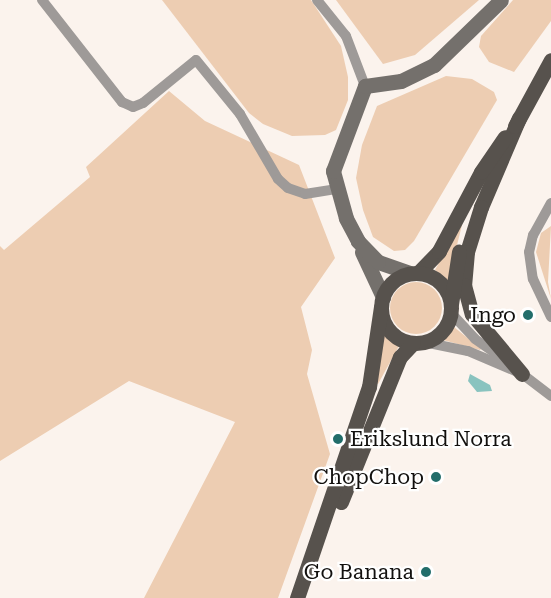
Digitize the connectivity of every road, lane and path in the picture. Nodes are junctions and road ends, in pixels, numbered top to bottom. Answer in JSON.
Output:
{"nodes":[{"id":1,"x":42,"y":0,"type":"edge"},
{"id":2,"x":317,"y":0,"type":"edge"},
{"id":3,"x":501,"y":0,"type":"edge"},
{"id":4,"x":551,"y":60,"type":"edge"},
{"id":5,"x":365,"y":86,"type":"junction"},
{"id":6,"x":519,"y":118,"type":"junction"},
{"id":7,"x":336,"y":189,"type":"junction"},
{"id":8,"x":551,"y":203,"type":"edge"},
{"id":9,"x":358,"y":241,"type":"junction"},
{"id":10,"x":414,"y":273,"type":"junction"},
{"id":11,"x":382,"y":302,"type":"junction"},
{"id":12,"x":451,"y":309,"type":"junction"},
{"id":13,"x":551,"y":317,"type":"edge"},
{"id":14,"x":418,"y":342,"type":"junction"},
{"id":15,"x":522,"y":374,"type":"junction"},
{"id":16,"x":551,"y":396,"type":"edge"},
{"id":17,"x":297,"y":598,"type":"edge"},
{"id":18,"x":307,"y":598,"type":"edge"}],
"edges":[{"from":1,"to":7,"type":"street"},
{"from":2,"to":5,"type":"street"},
{"from":3,"to":5,"type":"street"},
{"from":4,"to":6,"type":"main road"},
{"from":5,"to":7,"type":"street"},
{"from":6,"to":10,"type":"main road"},
{"from":6,"to":12,"type":"main road"},
{"from":6,"to":15,"type":"main road"},
{"from":7,"to":9,"type":"street"},
{"from":8,"to":13,"type":"street"},
{"from":9,"to":10,"type":"street"},
{"from":9,"to":11,"type":"street"},
{"from":10,"to":11,"type":"main road"},
{"from":10,"to":12,"type":"main road"},
{"from":11,"to":14,"type":"main road"},
{"from":11,"to":17,"type":"main road"},
{"from":12,"to":14,"type":"main road"},
{"from":12,"to":15,"type":"street"},
{"from":14,"to":15,"type":"street"},
{"from":14,"to":18,"type":"main road"},
{"from":15,"to":16,"type":"street"}]}
